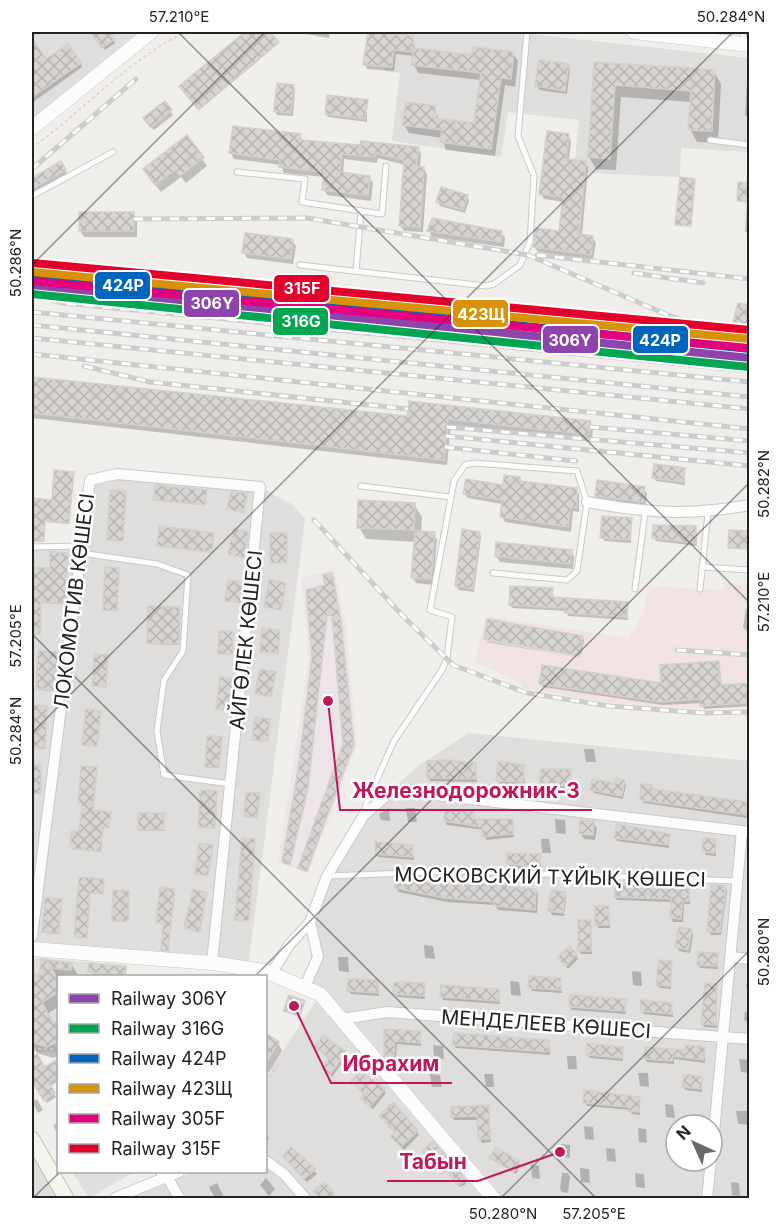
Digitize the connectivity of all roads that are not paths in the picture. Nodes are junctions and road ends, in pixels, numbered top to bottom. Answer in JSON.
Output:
{"nodes":[{"id":1,"x":149,"y":32,"type":"edge"},
{"id":2,"x":527,"y":32,"type":"edge"},
{"id":3,"x":634,"y":32,"type":"edge"},
{"id":4,"x":676,"y":34,"type":"edge"},
{"id":5,"x":745,"y":40,"type":"edge"},
{"id":6,"x":32,"y":128,"type":"edge"},
{"id":7,"x":710,"y":140,"type":"dead end"},
{"id":8,"x":750,"y":145,"type":"edge"},
{"id":9,"x":113,"y":152,"type":"dead end"},
{"id":10,"x":386,"y":166,"type":"dead end"},
{"id":11,"x":237,"y":172,"type":"dead end"},
{"id":12,"x":32,"y":196,"type":"edge"},
{"id":13,"x":361,"y":211,"type":"junction"},
{"id":14,"x":300,"y":265,"type":"dead end"},
{"id":15,"x":356,"y":271,"type":"junction"},
{"id":16,"x":90,"y":480,"type":"joint"},
{"id":17,"x":361,"y":486,"type":"dead end"},
{"id":18,"x":450,"y":497,"type":"junction"},
{"id":19,"x":587,"y":502,"type":"junction"},
{"id":20,"x":750,"y":505,"type":"edge"},
{"id":21,"x":645,"y":513,"type":"junction"},
{"id":22,"x":708,"y":513,"type":"junction"},
{"id":23,"x":80,"y":546,"type":"junction"},
{"id":24,"x":32,"y":547,"type":"edge"},
{"id":25,"x":702,"y":567,"type":"junction"},
{"id":26,"x":750,"y":570,"type":"edge"},
{"id":27,"x":494,"y":573,"type":"dead end"},
{"id":28,"x":635,"y":588,"type":"dead end"},
{"id":29,"x":700,"y":589,"type":"dead end"},
{"id":30,"x":231,"y":784,"type":"junction"},
{"id":31,"x":364,"y":815,"type":"junction"},
{"id":32,"x":746,"y":832,"type":"edge"},
{"id":33,"x":327,"y":876,"type":"junction"},
{"id":34,"x":737,"y":881,"type":"junction"},
{"id":35,"x":310,"y":922,"type":"junction"},
{"id":36,"x":32,"y":936,"type":"edge"},
{"id":37,"x":32,"y":949,"type":"edge"},
{"id":38,"x":730,"y":957,"type":"junction"},
{"id":39,"x":750,"y":959,"type":"edge"},
{"id":40,"x":212,"y":963,"type":"junction"},
{"id":41,"x":272,"y":974,"type":"junction"},
{"id":42,"x":305,"y":986,"type":"junction"},
{"id":43,"x":342,"y":1019,"type":"junction"},
{"id":44,"x":725,"y":1037,"type":"junction"},
{"id":45,"x":750,"y":1039,"type":"edge"},
{"id":46,"x":717,"y":1113,"type":"edge"},
{"id":47,"x":32,"y":1139,"type":"edge"},
{"id":48,"x":267,"y":1162,"type":"edge"},
{"id":49,"x":710,"y":1173,"type":"edge"},
{"id":50,"x":164,"y":1174,"type":"edge"},
{"id":51,"x":66,"y":1198,"type":"edge"},
{"id":52,"x":115,"y":1198,"type":"edge"},
{"id":53,"x":179,"y":1198,"type":"edge"},
{"id":54,"x":305,"y":1198,"type":"edge"},
{"id":55,"x":493,"y":1198,"type":"edge"},
{"id":56,"x":707,"y":1198,"type":"edge"}],
"edges":[{"from":1,"to":6,"type":"street"},
{"from":2,"to":15,"type":"lane"},
{"from":3,"to":4,"type":"street"},
{"from":4,"to":5,"type":"street"},
{"from":7,"to":8,"type":"lane"},
{"from":9,"to":12,"type":"lane"},
{"from":10,"to":13,"type":"lane"},
{"from":11,"to":13,"type":"lane"},
{"from":13,"to":15,"type":"lane"},
{"from":14,"to":15,"type":"lane"},
{"from":16,"to":23,"type":"street","name":"ЛОКОМОТИВ КӨШЕСІ"},
{"from":16,"to":30,"type":"street","name":"АЙГӨЛЕК КӨШЕСІ"},
{"from":17,"to":18,"type":"lane"},
{"from":18,"to":19,"type":"lane"},
{"from":18,"to":31,"type":"lane"},
{"from":19,"to":21,"type":"street"},
{"from":19,"to":27,"type":"lane"},
{"from":20,"to":22,"type":"street"},
{"from":21,"to":22,"type":"street"},
{"from":21,"to":28,"type":"lane"},
{"from":22,"to":25,"type":"lane"},
{"from":23,"to":24,"type":"lane"},
{"from":23,"to":30,"type":"lane"},
{"from":23,"to":36,"type":"street","name":"ЛОКОМОТИВ КӨШЕСІ"},
{"from":25,"to":26,"type":"lane"},
{"from":25,"to":29,"type":"lane"},
{"from":30,"to":40,"type":"street","name":"АЙГӨЛЕК КӨШЕСІ"},
{"from":31,"to":32,"type":"street"},
{"from":31,"to":33,"type":"street"},
{"from":32,"to":34,"type":"street"},
{"from":33,"to":34,"type":"lane","name":"МОСКОВСКИЙ ТҰЙЫҚ КӨШЕСІ"},
{"from":33,"to":35,"type":"street"},
{"from":34,"to":38,"type":"street"},
{"from":35,"to":41,"type":"street"},
{"from":35,"to":42,"type":"street"},
{"from":37,"to":40,"type":"street"},
{"from":38,"to":39,"type":"street"},
{"from":38,"to":44,"type":"street"},
{"from":40,"to":41,"type":"street"},
{"from":41,"to":42,"type":"street"},
{"from":42,"to":43,"type":"street"},
{"from":43,"to":44,"type":"street","name":"МЕНДЕЛЕЕВ КӨШЕСІ"},
{"from":43,"to":55,"type":"street"},
{"from":44,"to":45,"type":"street","name":"МЕНДЕЛЕЕВ КӨШЕСІ"},
{"from":44,"to":46,"type":"street"},
{"from":47,"to":51,"type":"main road"},
{"from":48,"to":54,"type":"street"},
{"from":49,"to":56,"type":"street"},
{"from":50,"to":52,"type":"street"},
{"from":50,"to":53,"type":"street"}]}
